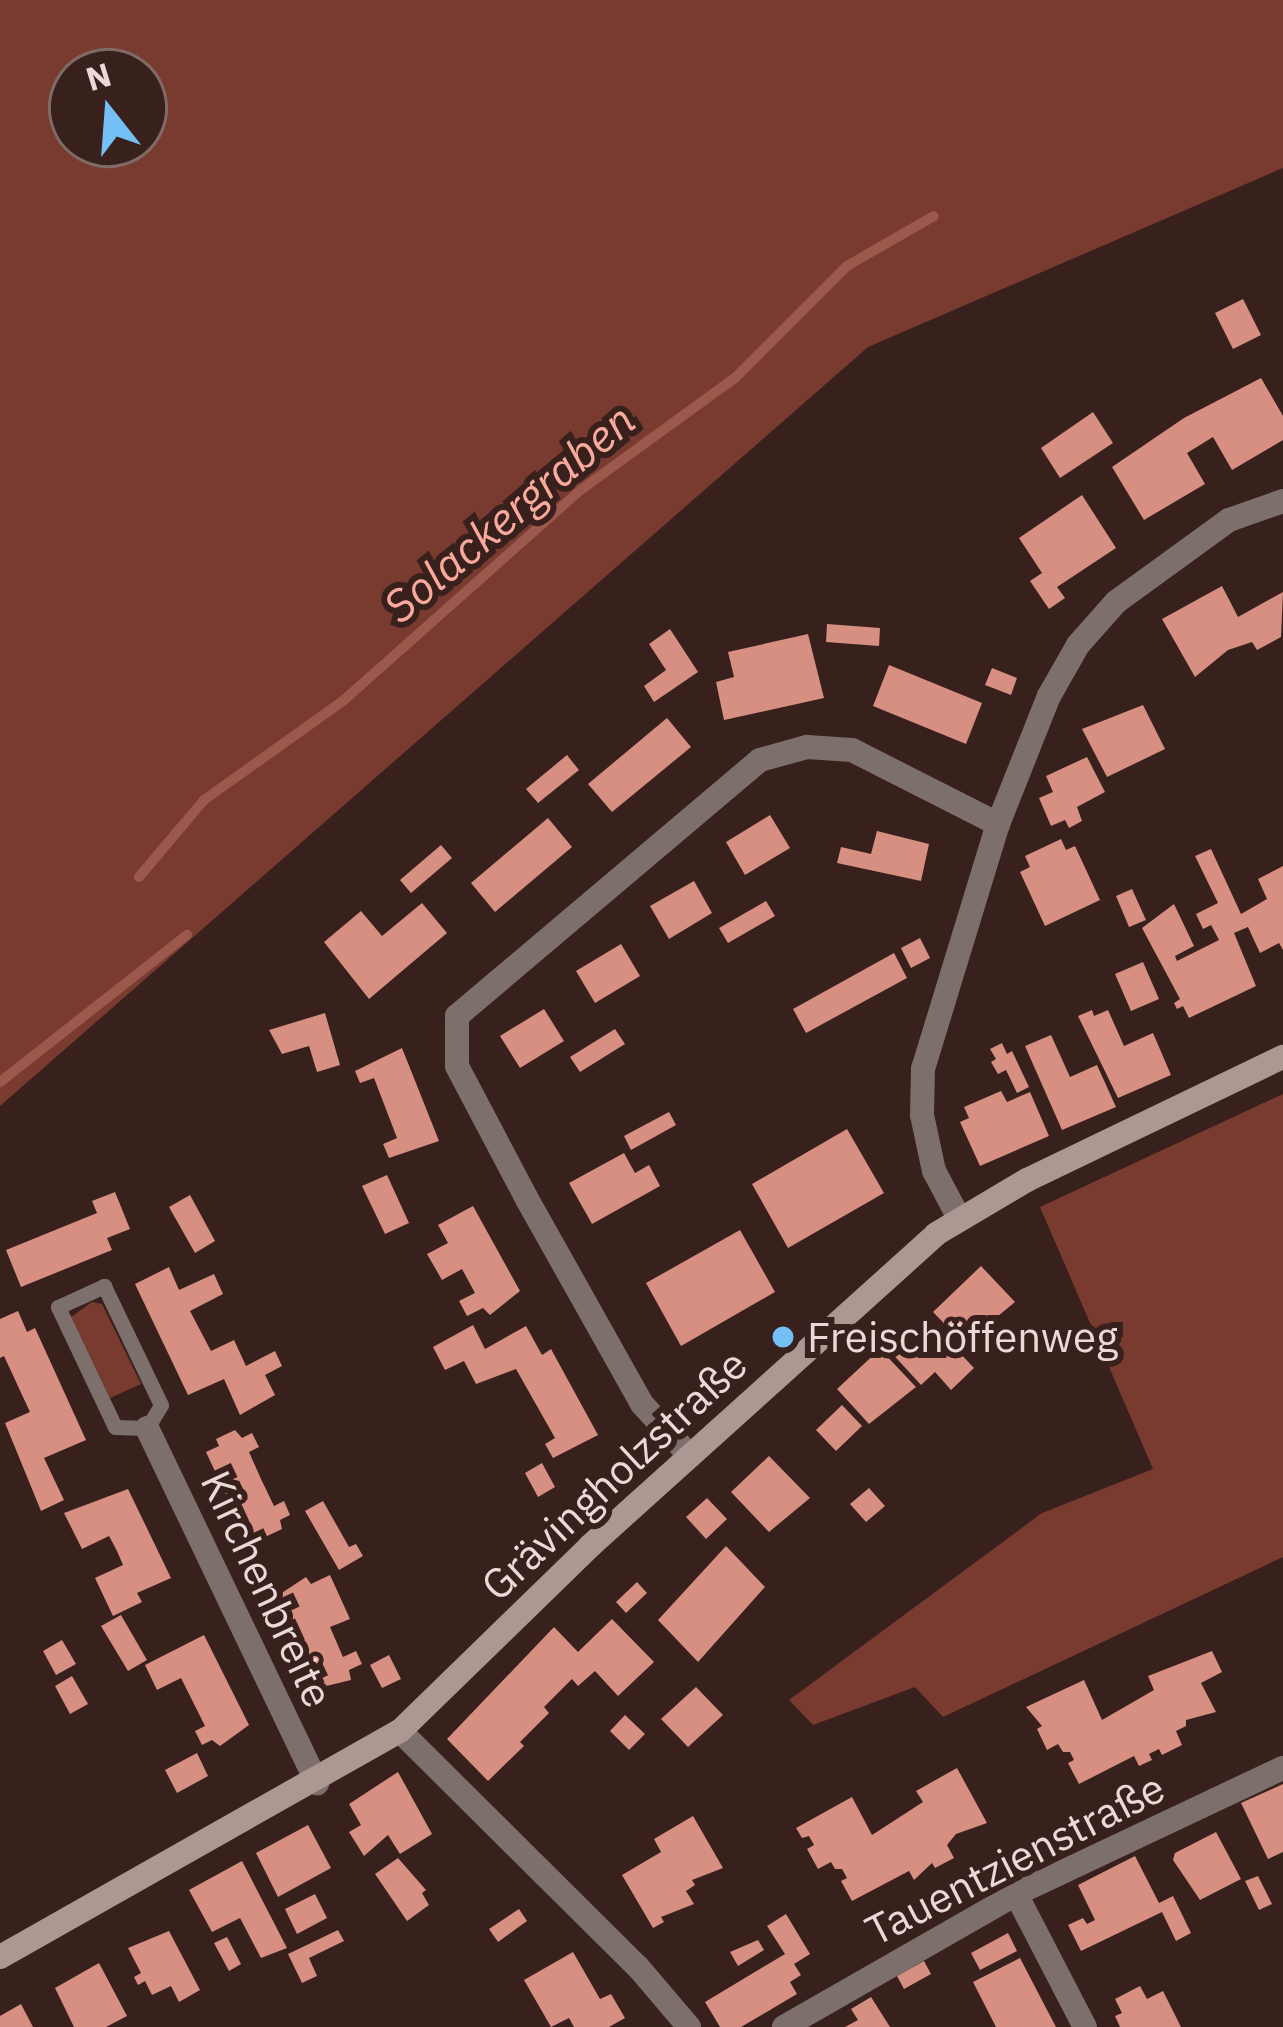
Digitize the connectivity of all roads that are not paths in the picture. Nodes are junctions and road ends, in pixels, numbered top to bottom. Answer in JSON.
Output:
{"nodes":[{"id":1,"x":1283,"y":502,"type":"edge"},
{"id":2,"x":998,"y":824,"type":"junction"},
{"id":3,"x":1283,"y":1057,"type":"edge"},
{"id":4,"x":959,"y":1218,"type":"junction"},
{"id":5,"x":147,"y":1427,"type":"junction"},
{"id":6,"x":690,"y":1456,"type":"junction"},
{"id":7,"x":400,"y":1731,"type":"junction"},
{"id":8,"x":1283,"y":1768,"type":"edge"},
{"id":9,"x":317,"y":1783,"type":"junction"},
{"id":10,"x":1016,"y":1894,"type":"junction"},
{"id":11,"x":0,"y":1957,"type":"edge"},
{"id":12,"x":689,"y":2027,"type":"edge"},
{"id":13,"x":785,"y":2027,"type":"edge"},
{"id":14,"x":1085,"y":2027,"type":"edge"}],
"edges":[{"from":1,"to":2,"type":"street"},
{"from":2,"to":4,"type":"street"},
{"from":2,"to":6,"type":"street"},
{"from":3,"to":4,"type":"main road","name":"Grävingholzstraße"},
{"from":4,"to":6,"type":"main road","name":"Grävingholzstraße"},
{"from":5,"to":5,"type":"lane","name":"Kirchenbreite"},
{"from":5,"to":9,"type":"street","name":"Kirchenbreite"},
{"from":6,"to":7,"type":"main road","name":"Grävingholzstraße"},
{"from":7,"to":9,"type":"main road","name":"Grävingholzstraße"},
{"from":7,"to":12,"type":"street"},
{"from":8,"to":10,"type":"street","name":"Tauentzienstraße"},
{"from":9,"to":11,"type":"main road","name":"Grävingholzstraße"},
{"from":10,"to":13,"type":"street","name":"Tauentzienstraße"},
{"from":10,"to":14,"type":"street"}]}
